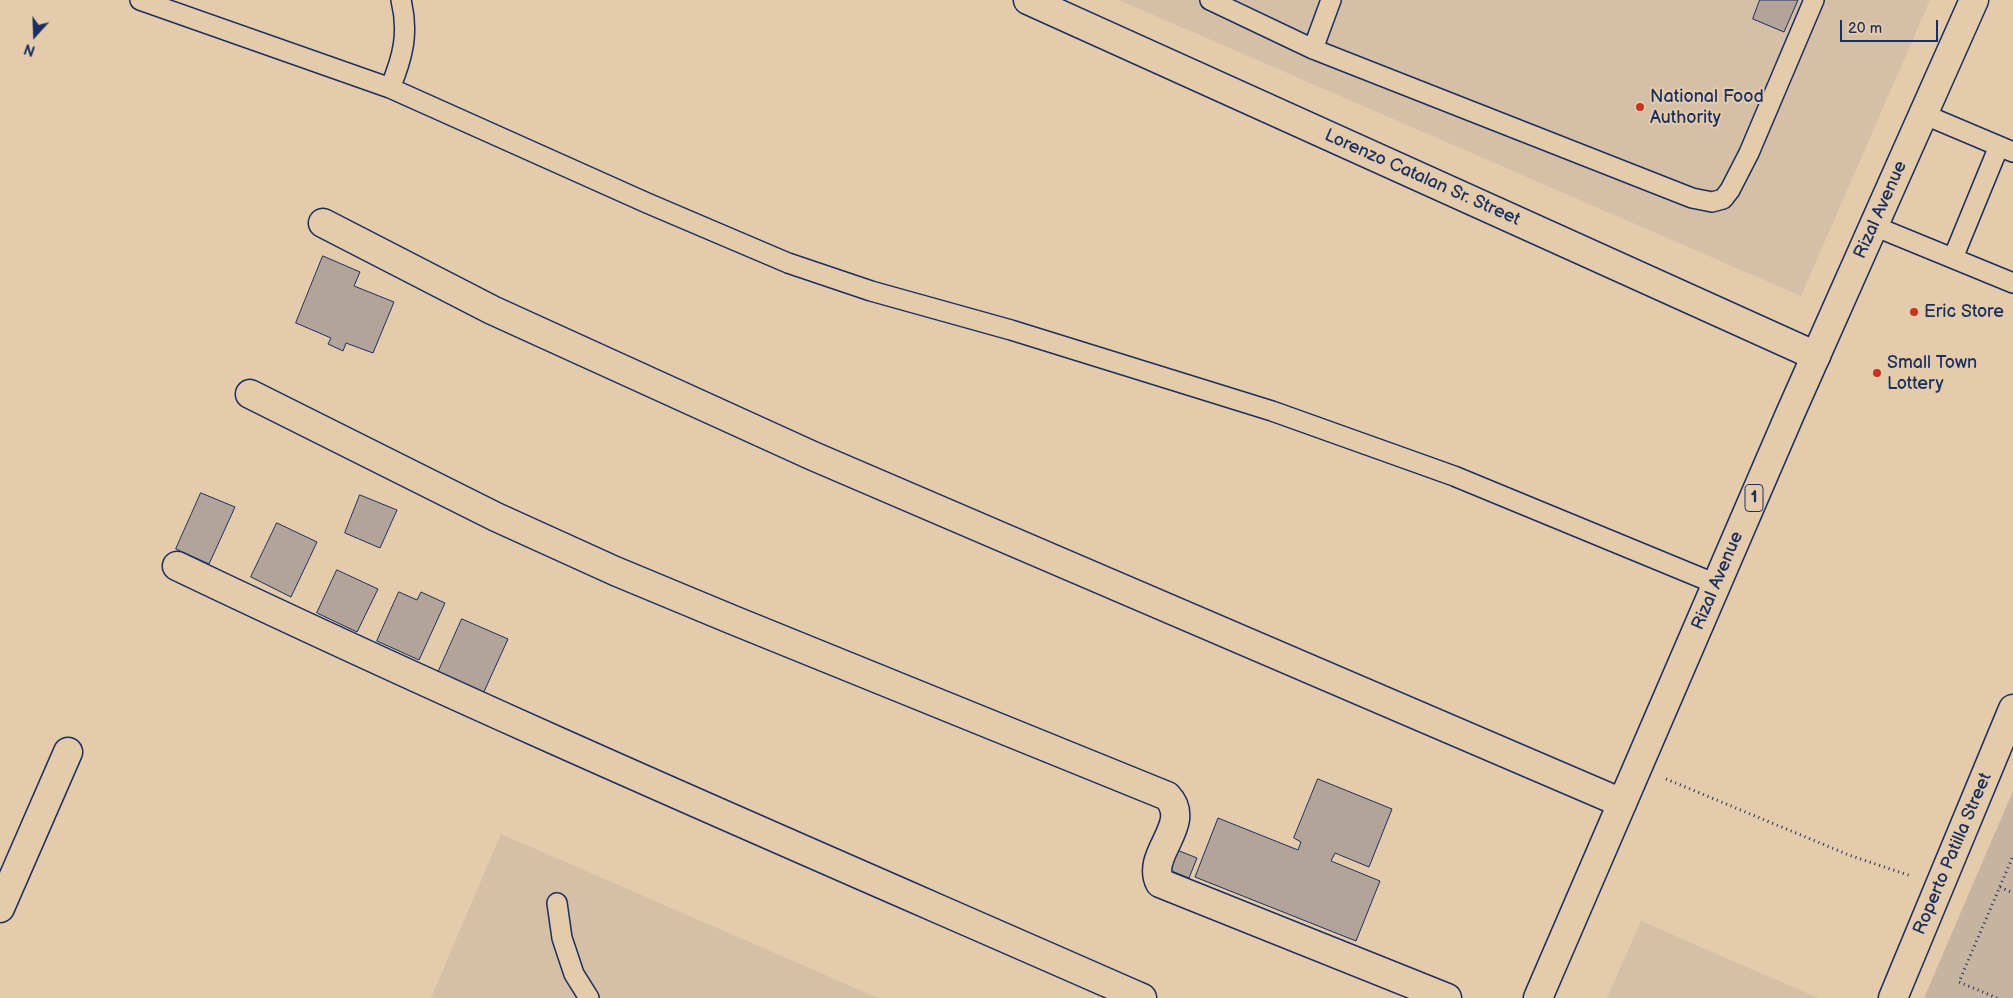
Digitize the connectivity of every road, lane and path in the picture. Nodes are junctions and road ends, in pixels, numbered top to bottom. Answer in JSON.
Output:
{"nodes":[{"id":1,"x":140,"y":0,"type":"edge"},
{"id":2,"x":402,"y":0,"type":"edge"},
{"id":3,"x":1028,"y":0,"type":"edge"},
{"id":4,"x":1210,"y":0,"type":"edge"},
{"id":5,"x":1331,"y":0,"type":"edge"},
{"id":6,"x":1814,"y":0,"type":"edge"},
{"id":7,"x":1974,"y":0,"type":"edge"},
{"id":8,"x":1312,"y":48,"type":"junction"},
{"id":9,"x":390,"y":88,"type":"junction"},
{"id":10,"x":1923,"y":114,"type":"junction"},
{"id":11,"x":2006,"y":149,"type":"edge"},
{"id":12,"x":323,"y":223,"type":"dead end"},
{"id":13,"x":1874,"y":226,"type":"junction"},
{"id":14,"x":1953,"y":258,"type":"junction"},
{"id":15,"x":2013,"y":283,"type":"edge"},
{"id":16,"x":1816,"y":356,"type":"junction"},
{"id":17,"x":250,"y":394,"type":"dead end"},
{"id":18,"x":177,"y":566,"type":"dead end"},
{"id":19,"x":1716,"y":584,"type":"junction"},
{"id":20,"x":2013,"y":709,"type":"edge"},
{"id":21,"x":68,"y":752,"type":"dead end"},
{"id":22,"x":1637,"y":767,"type":"junction"},
{"id":23,"x":1622,"y":803,"type":"junction"},
{"id":24,"x":2013,"y":856,"type":"edge"},
{"id":25,"x":1940,"y":886,"type":"junction"},
{"id":26,"x":2000,"y":887,"type":"junction"},
{"id":27,"x":2013,"y":893,"type":"edge"},
{"id":28,"x":558,"y":903,"type":"dead end"},
{"id":29,"x":0,"y":908,"type":"edge"},
{"id":30,"x":589,"y":998,"type":"edge"},
{"id":31,"x":1142,"y":998,"type":"edge"},
{"id":32,"x":1447,"y":998,"type":"edge"},
{"id":33,"x":1538,"y":998,"type":"edge"},
{"id":34,"x":1893,"y":998,"type":"edge"},
{"id":35,"x":1997,"y":998,"type":"edge"}],
"edges":[{"from":1,"to":9,"type":"lane"},
{"from":2,"to":9,"type":"lane"},
{"from":3,"to":16,"type":"street","name":"Lorenzo Catalan Sr. Street"},
{"from":4,"to":8,"type":"lane"},
{"from":5,"to":8,"type":"lane"},
{"from":6,"to":8,"type":"lane"},
{"from":7,"to":10,"type":"street","name":"Rizal Avenue","number":"1"},
{"from":9,"to":19,"type":"lane"},
{"from":10,"to":11,"type":"lane"},
{"from":10,"to":13,"type":"street","name":"Rizal Avenue","number":"1"},
{"from":11,"to":14,"type":"lane"},
{"from":12,"to":23,"type":"street"},
{"from":13,"to":14,"type":"lane"},
{"from":13,"to":16,"type":"street","name":"Rizal Avenue","number":"1"},
{"from":14,"to":15,"type":"lane"},
{"from":16,"to":19,"type":"street","name":"Rizal Avenue","number":"1"},
{"from":17,"to":32,"type":"street"},
{"from":18,"to":31,"type":"street"},
{"from":19,"to":22,"type":"street","name":"Rizal Avenue","number":"1"},
{"from":20,"to":25,"type":"street","name":"Roperto Patilla Street"},
{"from":21,"to":29,"type":"street"},
{"from":22,"to":23,"type":"street","name":"Rizal Avenue","number":"1"},
{"from":22,"to":25,"type":"path"},
{"from":23,"to":33,"type":"street","name":"Rizal Avenue","number":"1"},
{"from":24,"to":26,"type":"path"},
{"from":25,"to":34,"type":"street","name":"Roperto Patilla Street"},
{"from":26,"to":27,"type":"path"},
{"from":26,"to":35,"type":"path"},
{"from":28,"to":30,"type":"lane"}]}
